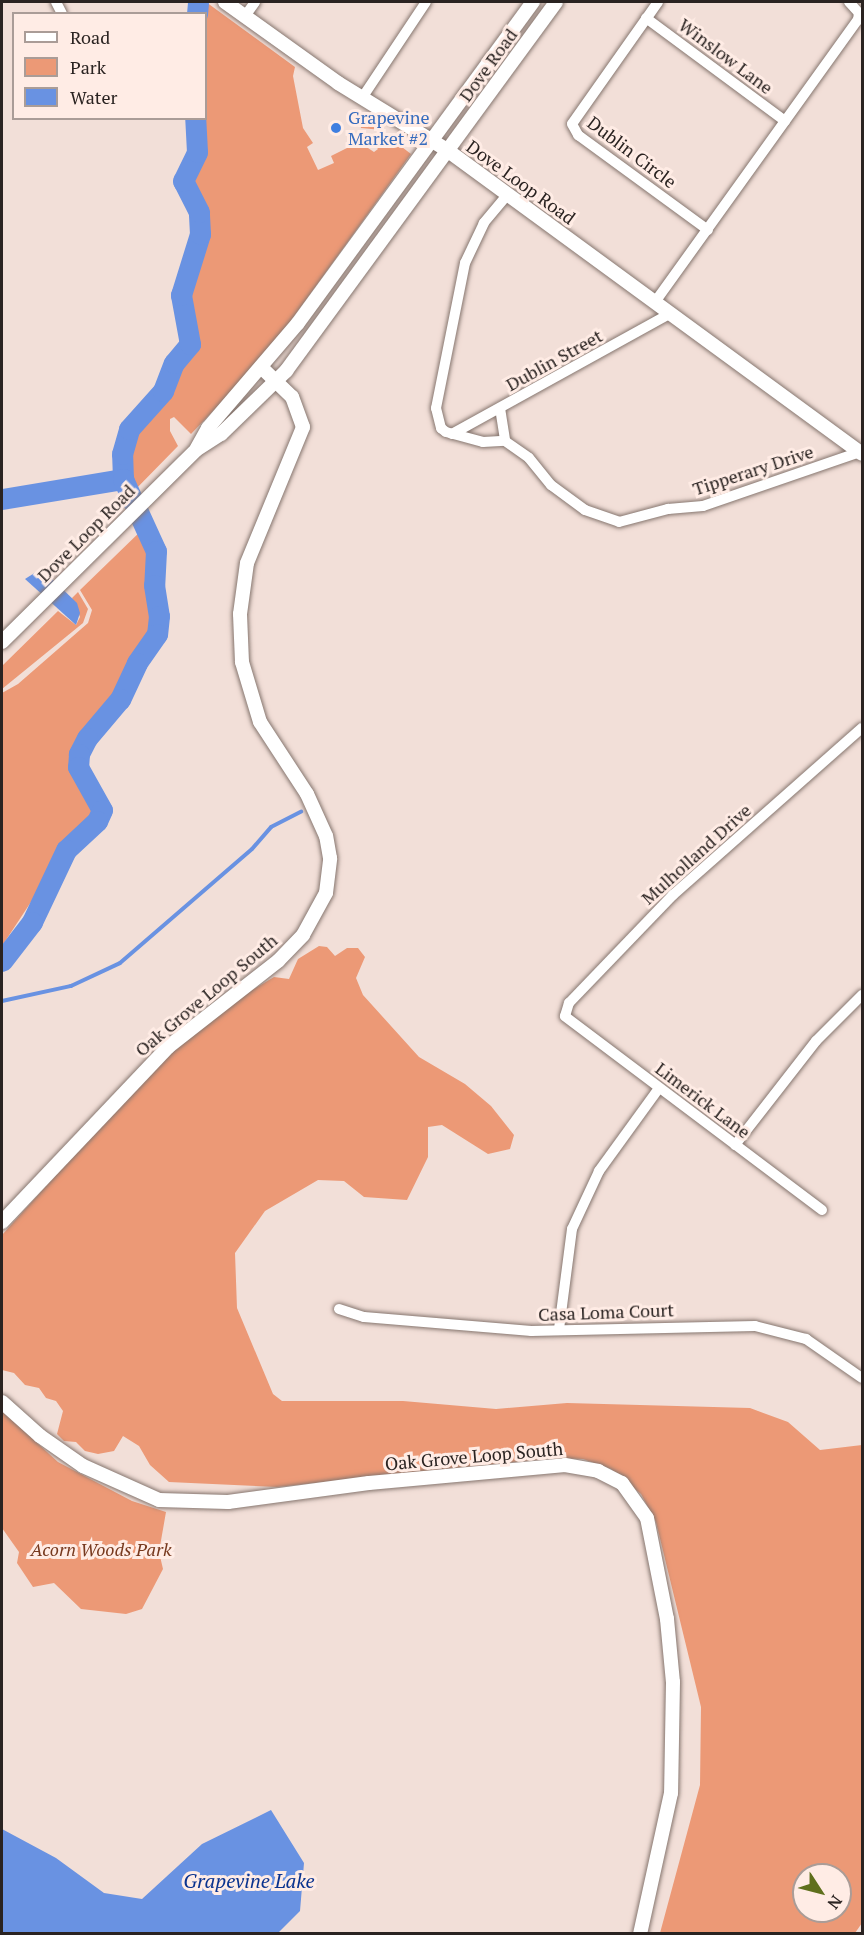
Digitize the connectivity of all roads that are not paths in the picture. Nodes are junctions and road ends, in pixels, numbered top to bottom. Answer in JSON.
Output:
{"nodes":[{"id":1,"x":225,"y":2,"type":"edge"},
{"id":2,"x":255,"y":2,"type":"edge"},
{"id":3,"x":426,"y":2,"type":"edge"},
{"id":4,"x":533,"y":2,"type":"edge"},
{"id":5,"x":556,"y":2,"type":"edge"},
{"id":6,"x":658,"y":2,"type":"edge"},
{"id":7,"x":849,"y":2,"type":"edge"},
{"id":8,"x":244,"y":16,"type":"junction"},
{"id":9,"x":646,"y":18,"type":"junction"},
{"id":10,"x":362,"y":98,"type":"junction"},
{"id":11,"x":785,"y":121,"type":"junction"},
{"id":12,"x":432,"y":140,"type":"junction"},
{"id":13,"x":447,"y":150,"type":"junction"},
{"id":14,"x":508,"y":194,"type":"junction"},
{"id":15,"x":708,"y":230,"type":"junction"},
{"id":16,"x":655,"y":302,"type":"junction"},
{"id":17,"x":671,"y":314,"type":"junction"},
{"id":18,"x":262,"y":368,"type":"junction"},
{"id":19,"x":277,"y":381,"type":"junction"},
{"id":20,"x":500,"y":408,"type":"junction"},
{"id":21,"x":452,"y":434,"type":"junction"},
{"id":22,"x":505,"y":441,"type":"junction"},
{"id":23,"x":196,"y":450,"type":"junction"},
{"id":24,"x":861,"y":453,"type":"edge"},
{"id":25,"x":2,"y":642,"type":"edge"},
{"id":26,"x":862,"y":728,"type":"edge"},
{"id":27,"x":862,"y":995,"type":"edge"},
{"id":28,"x":565,"y":1016,"type":"joint"},
{"id":29,"x":658,"y":1088,"type":"junction"},
{"id":30,"x":735,"y":1145,"type":"junction"},
{"id":31,"x":822,"y":1210,"type":"dead end"},
{"id":32,"x":2,"y":1222,"type":"edge"},
{"id":33,"x":339,"y":1309,"type":"dead end"},
{"id":34,"x":559,"y":1329,"type":"junction"},
{"id":35,"x":862,"y":1378,"type":"edge"},
{"id":36,"x":2,"y":1401,"type":"edge"},
{"id":37,"x":640,"y":1934,"type":"edge"}],
"edges":[{"from":1,"to":8,"type":"street"},
{"from":2,"to":8,"type":"street"},
{"from":3,"to":10,"type":"street"},
{"from":4,"to":12,"type":"street","name":"Dove Road"},
{"from":5,"to":13,"type":"street","name":"Dove Road"},
{"from":6,"to":9,"type":"street","name":"Dublin Circle"},
{"from":7,"to":11,"type":"street"},
{"from":8,"to":10,"type":"street"},
{"from":9,"to":11,"type":"street","name":"Winslow Lane"},
{"from":9,"to":15,"type":"street","name":"Dublin Circle"},
{"from":10,"to":12,"type":"street"},
{"from":11,"to":15,"type":"street"},
{"from":12,"to":13,"type":"street"},
{"from":12,"to":18,"type":"street","name":"Dove Loop Road"},
{"from":13,"to":14,"type":"street","name":"Dove Loop Road"},
{"from":13,"to":19,"type":"street","name":"Dove Loop Road"},
{"from":14,"to":16,"type":"street","name":"Dove Loop Road"},
{"from":14,"to":21,"type":"street"},
{"from":15,"to":16,"type":"street"},
{"from":16,"to":17,"type":"street","name":"Dove Loop Road"},
{"from":17,"to":20,"type":"street","name":"Dublin Street"},
{"from":17,"to":24,"type":"street","name":"Dove Loop Road"},
{"from":18,"to":19,"type":"street","name":"Oak Grove Loop South"},
{"from":18,"to":23,"type":"street","name":"Dove Loop Road"},
{"from":19,"to":23,"type":"street","name":"Dove Loop Road"},
{"from":19,"to":32,"type":"street","name":"Oak Grove Loop South"},
{"from":20,"to":21,"type":"street","name":"Dublin Street"},
{"from":20,"to":22,"type":"street"},
{"from":21,"to":22,"type":"street"},
{"from":22,"to":24,"type":"street","name":"Tipperary Drive"},
{"from":23,"to":25,"type":"street","name":"Dove Loop Road"},
{"from":26,"to":28,"type":"street","name":"Mulholland Drive"},
{"from":27,"to":30,"type":"street"},
{"from":28,"to":29,"type":"street","name":"Limerick Lane"},
{"from":29,"to":30,"type":"street","name":"Limerick Lane"},
{"from":29,"to":34,"type":"street"},
{"from":30,"to":31,"type":"street","name":"Limerick Lane"},
{"from":33,"to":34,"type":"street","name":"Casa Loma Court"},
{"from":34,"to":35,"type":"street","name":"Casa Loma Court"},
{"from":36,"to":37,"type":"street","name":"Oak Grove Loop South"}]}
